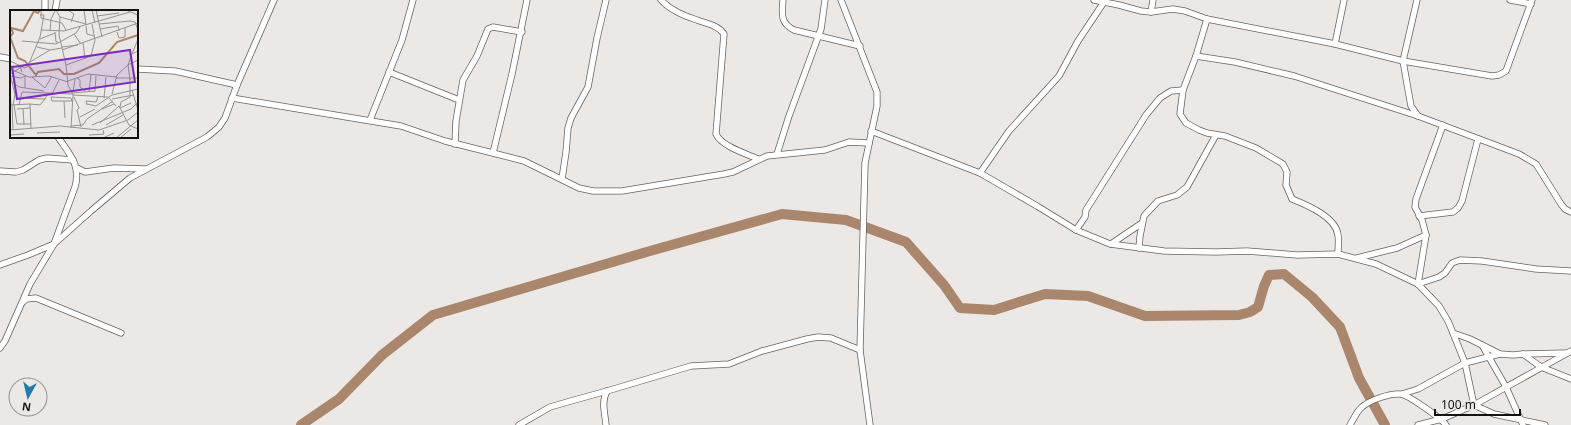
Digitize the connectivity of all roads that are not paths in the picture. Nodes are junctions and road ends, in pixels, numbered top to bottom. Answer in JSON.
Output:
{"nodes":[{"id":1,"x":45,"y":0,"type":"edge"},
{"id":2,"x":57,"y":0,"type":"edge"},
{"id":3,"x":274,"y":0,"type":"edge"},
{"id":4,"x":413,"y":0,"type":"edge"},
{"id":5,"x":527,"y":0,"type":"edge"},
{"id":6,"x":606,"y":0,"type":"edge"},
{"id":7,"x":662,"y":0,"type":"edge"},
{"id":8,"x":783,"y":0,"type":"edge"},
{"id":9,"x":825,"y":0,"type":"edge"},
{"id":10,"x":841,"y":0,"type":"edge"},
{"id":11,"x":1094,"y":0,"type":"edge"},
{"id":12,"x":1153,"y":0,"type":"edge"},
{"id":13,"x":1344,"y":0,"type":"edge"},
{"id":14,"x":1417,"y":0,"type":"edge"},
{"id":15,"x":1510,"y":0,"type":"edge"},
{"id":16,"x":1104,"y":2,"type":"junction"},
{"id":17,"x":1532,"y":2,"type":"edge"},
{"id":18,"x":46,"y":10,"type":"edge"},
{"id":19,"x":55,"y":10,"type":"edge"},
{"id":20,"x":1152,"y":12,"type":"junction"},
{"id":21,"x":1207,"y":19,"type":"junction"},
{"id":22,"x":522,"y":32,"type":"junction"},
{"id":23,"x":819,"y":36,"type":"junction"},
{"id":24,"x":1335,"y":44,"type":"junction"},
{"id":25,"x":860,"y":46,"type":"junction"},
{"id":26,"x":1196,"y":56,"type":"junction"},
{"id":27,"x":0,"y":57,"type":"edge"},
{"id":28,"x":10,"y":59,"type":"edge"},
{"id":29,"x":1403,"y":61,"type":"junction"},
{"id":30,"x":138,"y":69,"type":"edge"},
{"id":31,"x":389,"y":72,"type":"junction"},
{"id":32,"x":237,"y":85,"type":"junction"},
{"id":33,"x":1183,"y":90,"type":"junction"},
{"id":34,"x":232,"y":98,"type":"junction"},
{"id":35,"x":459,"y":100,"type":"junction"},
{"id":36,"x":1418,"y":116,"type":"junction"},
{"id":37,"x":370,"y":120,"type":"junction"},
{"id":38,"x":1443,"y":125,"type":"junction"},
{"id":39,"x":871,"y":131,"type":"junction"},
{"id":40,"x":1216,"y":135,"type":"junction"},
{"id":41,"x":59,"y":138,"type":"edge"},
{"id":42,"x":1478,"y":139,"type":"junction"},
{"id":43,"x":869,"y":143,"type":"junction"},
{"id":44,"x":455,"y":144,"type":"junction"},
{"id":45,"x":493,"y":153,"type":"junction"},
{"id":46,"x":777,"y":154,"type":"junction"},
{"id":47,"x":758,"y":159,"type":"junction"},
{"id":48,"x":73,"y":160,"type":"junction"},
{"id":49,"x":77,"y":168,"type":"junction"},
{"id":50,"x":146,"y":169,"type":"junction"},
{"id":51,"x":0,"y":171,"type":"edge"},
{"id":52,"x":980,"y":173,"type":"junction"},
{"id":53,"x":562,"y":179,"type":"junction"},
{"id":54,"x":1571,"y":212,"type":"edge"},
{"id":55,"x":1419,"y":216,"type":"junction"},
{"id":56,"x":1142,"y":223,"type":"junction"},
{"id":57,"x":1076,"y":230,"type":"junction"},
{"id":58,"x":1426,"y":235,"type":"junction"},
{"id":59,"x":54,"y":244,"type":"junction"},
{"id":60,"x":1110,"y":244,"type":"junction"},
{"id":61,"x":1139,"y":248,"type":"junction"},
{"id":62,"x":1338,"y":254,"type":"junction"},
{"id":63,"x":1357,"y":258,"type":"junction"},
{"id":64,"x":0,"y":265,"type":"edge"},
{"id":65,"x":1571,"y":272,"type":"edge"},
{"id":66,"x":1418,"y":284,"type":"junction"},
{"id":67,"x":23,"y":303,"type":"junction"},
{"id":68,"x":121,"y":333,"type":"dead end"},
{"id":69,"x":1453,"y":333,"type":"junction"},
{"id":70,"x":1482,"y":345,"type":"junction"},
{"id":71,"x":0,"y":348,"type":"edge"},
{"id":72,"x":860,"y":350,"type":"junction"},
{"id":73,"x":1569,"y":352,"type":"edge"},
{"id":74,"x":1500,"y":354,"type":"junction"},
{"id":75,"x":1524,"y":354,"type":"junction"},
{"id":76,"x":1490,"y":357,"type":"junction"},
{"id":77,"x":1465,"y":363,"type":"junction"},
{"id":78,"x":1541,"y":368,"type":"junction"},
{"id":79,"x":1571,"y":379,"type":"edge"},
{"id":80,"x":1506,"y":387,"type":"junction"},
{"id":81,"x":607,"y":391,"type":"junction"},
{"id":82,"x":1402,"y":394,"type":"junction"},
{"id":83,"x":1474,"y":405,"type":"junction"},
{"id":84,"x":1442,"y":419,"type":"junction"},
{"id":85,"x":1522,"y":423,"type":"edge"},
{"id":86,"x":519,"y":425,"type":"edge"},
{"id":87,"x":606,"y":425,"type":"edge"},
{"id":88,"x":870,"y":425,"type":"edge"},
{"id":89,"x":1350,"y":425,"type":"edge"},
{"id":90,"x":1418,"y":425,"type":"edge"},
{"id":91,"x":1446,"y":425,"type":"edge"},
{"id":92,"x":1545,"y":425,"type":"edge"}],
"edges":[{"from":1,"to":18,"type":"street"},
{"from":2,"to":19,"type":"street"},
{"from":3,"to":32,"type":"street"},
{"from":4,"to":31,"type":"street"},
{"from":5,"to":22,"type":"street"},
{"from":6,"to":53,"type":"street"},
{"from":7,"to":47,"type":"street"},
{"from":8,"to":23,"type":"street"},
{"from":9,"to":23,"type":"street"},
{"from":10,"to":25,"type":"street"},
{"from":11,"to":16,"type":"street"},
{"from":12,"to":20,"type":"street"},
{"from":13,"to":24,"type":"street"},
{"from":14,"to":29,"type":"street"},
{"from":15,"to":17,"type":"street"},
{"from":16,"to":20,"type":"street"},
{"from":16,"to":52,"type":"street"},
{"from":17,"to":29,"type":"street"},
{"from":20,"to":21,"type":"street"},
{"from":21,"to":24,"type":"street"},
{"from":21,"to":26,"type":"street"},
{"from":22,"to":35,"type":"street"},
{"from":22,"to":45,"type":"street"},
{"from":23,"to":25,"type":"street"},
{"from":23,"to":46,"type":"street"},
{"from":24,"to":29,"type":"street"},
{"from":25,"to":39,"type":"street"},
{"from":26,"to":33,"type":"street"},
{"from":26,"to":36,"type":"street"},
{"from":27,"to":28,"type":"street"},
{"from":29,"to":36,"type":"street"},
{"from":30,"to":32,"type":"street"},
{"from":31,"to":35,"type":"street"},
{"from":31,"to":37,"type":"street"},
{"from":32,"to":34,"type":"street"},
{"from":33,"to":40,"type":"street"},
{"from":33,"to":57,"type":"street"},
{"from":34,"to":37,"type":"street"},
{"from":34,"to":50,"type":"street"},
{"from":35,"to":44,"type":"street"},
{"from":36,"to":38,"type":"street"},
{"from":37,"to":44,"type":"street"},
{"from":38,"to":42,"type":"street"},
{"from":38,"to":55,"type":"street"},
{"from":39,"to":43,"type":"street"},
{"from":39,"to":52,"type":"street"},
{"from":40,"to":56,"type":"street"},
{"from":40,"to":62,"type":"street"},
{"from":41,"to":48,"type":"street"},
{"from":42,"to":54,"type":"street"},
{"from":42,"to":55,"type":"street"},
{"from":43,"to":46,"type":"street"},
{"from":43,"to":72,"type":"street"},
{"from":44,"to":45,"type":"street"},
{"from":45,"to":53,"type":"street"},
{"from":46,"to":47,"type":"street"},
{"from":47,"to":53,"type":"street"},
{"from":48,"to":49,"type":"street"},
{"from":48,"to":51,"type":"street"},
{"from":49,"to":50,"type":"street"},
{"from":49,"to":59,"type":"street"},
{"from":50,"to":59,"type":"street"},
{"from":52,"to":57,"type":"street"},
{"from":55,"to":58,"type":"street"},
{"from":56,"to":60,"type":"street"},
{"from":56,"to":61,"type":"street"},
{"from":57,"to":60,"type":"street"},
{"from":58,"to":63,"type":"street"},
{"from":58,"to":66,"type":"street"},
{"from":59,"to":64,"type":"street"},
{"from":59,"to":67,"type":"street"},
{"from":60,"to":61,"type":"street"},
{"from":61,"to":62,"type":"street"},
{"from":62,"to":63,"type":"street"},
{"from":63,"to":66,"type":"street"},
{"from":65,"to":66,"type":"street"},
{"from":66,"to":69,"type":"street"},
{"from":67,"to":68,"type":"street"},
{"from":67,"to":71,"type":"street"},
{"from":69,"to":70,"type":"street"},
{"from":69,"to":77,"type":"street"},
{"from":70,"to":74,"type":"street"},
{"from":70,"to":76,"type":"street"},
{"from":72,"to":81,"type":"street"},
{"from":72,"to":88,"type":"street"},
{"from":73,"to":75,"type":"street"},
{"from":73,"to":78,"type":"street"},
{"from":74,"to":75,"type":"street"},
{"from":74,"to":76,"type":"street"},
{"from":75,"to":78,"type":"street"},
{"from":76,"to":77,"type":"street"},
{"from":76,"to":80,"type":"street"},
{"from":77,"to":82,"type":"street"},
{"from":77,"to":83,"type":"street"},
{"from":78,"to":79,"type":"street"},
{"from":78,"to":80,"type":"street"},
{"from":80,"to":83,"type":"street"},
{"from":80,"to":85,"type":"street"},
{"from":81,"to":86,"type":"street"},
{"from":81,"to":87,"type":"street"},
{"from":82,"to":84,"type":"street"},
{"from":82,"to":89,"type":"street"},
{"from":83,"to":84,"type":"street"},
{"from":83,"to":85,"type":"street"},
{"from":84,"to":90,"type":"street"},
{"from":84,"to":91,"type":"street"},
{"from":85,"to":92,"type":"street"}]}
